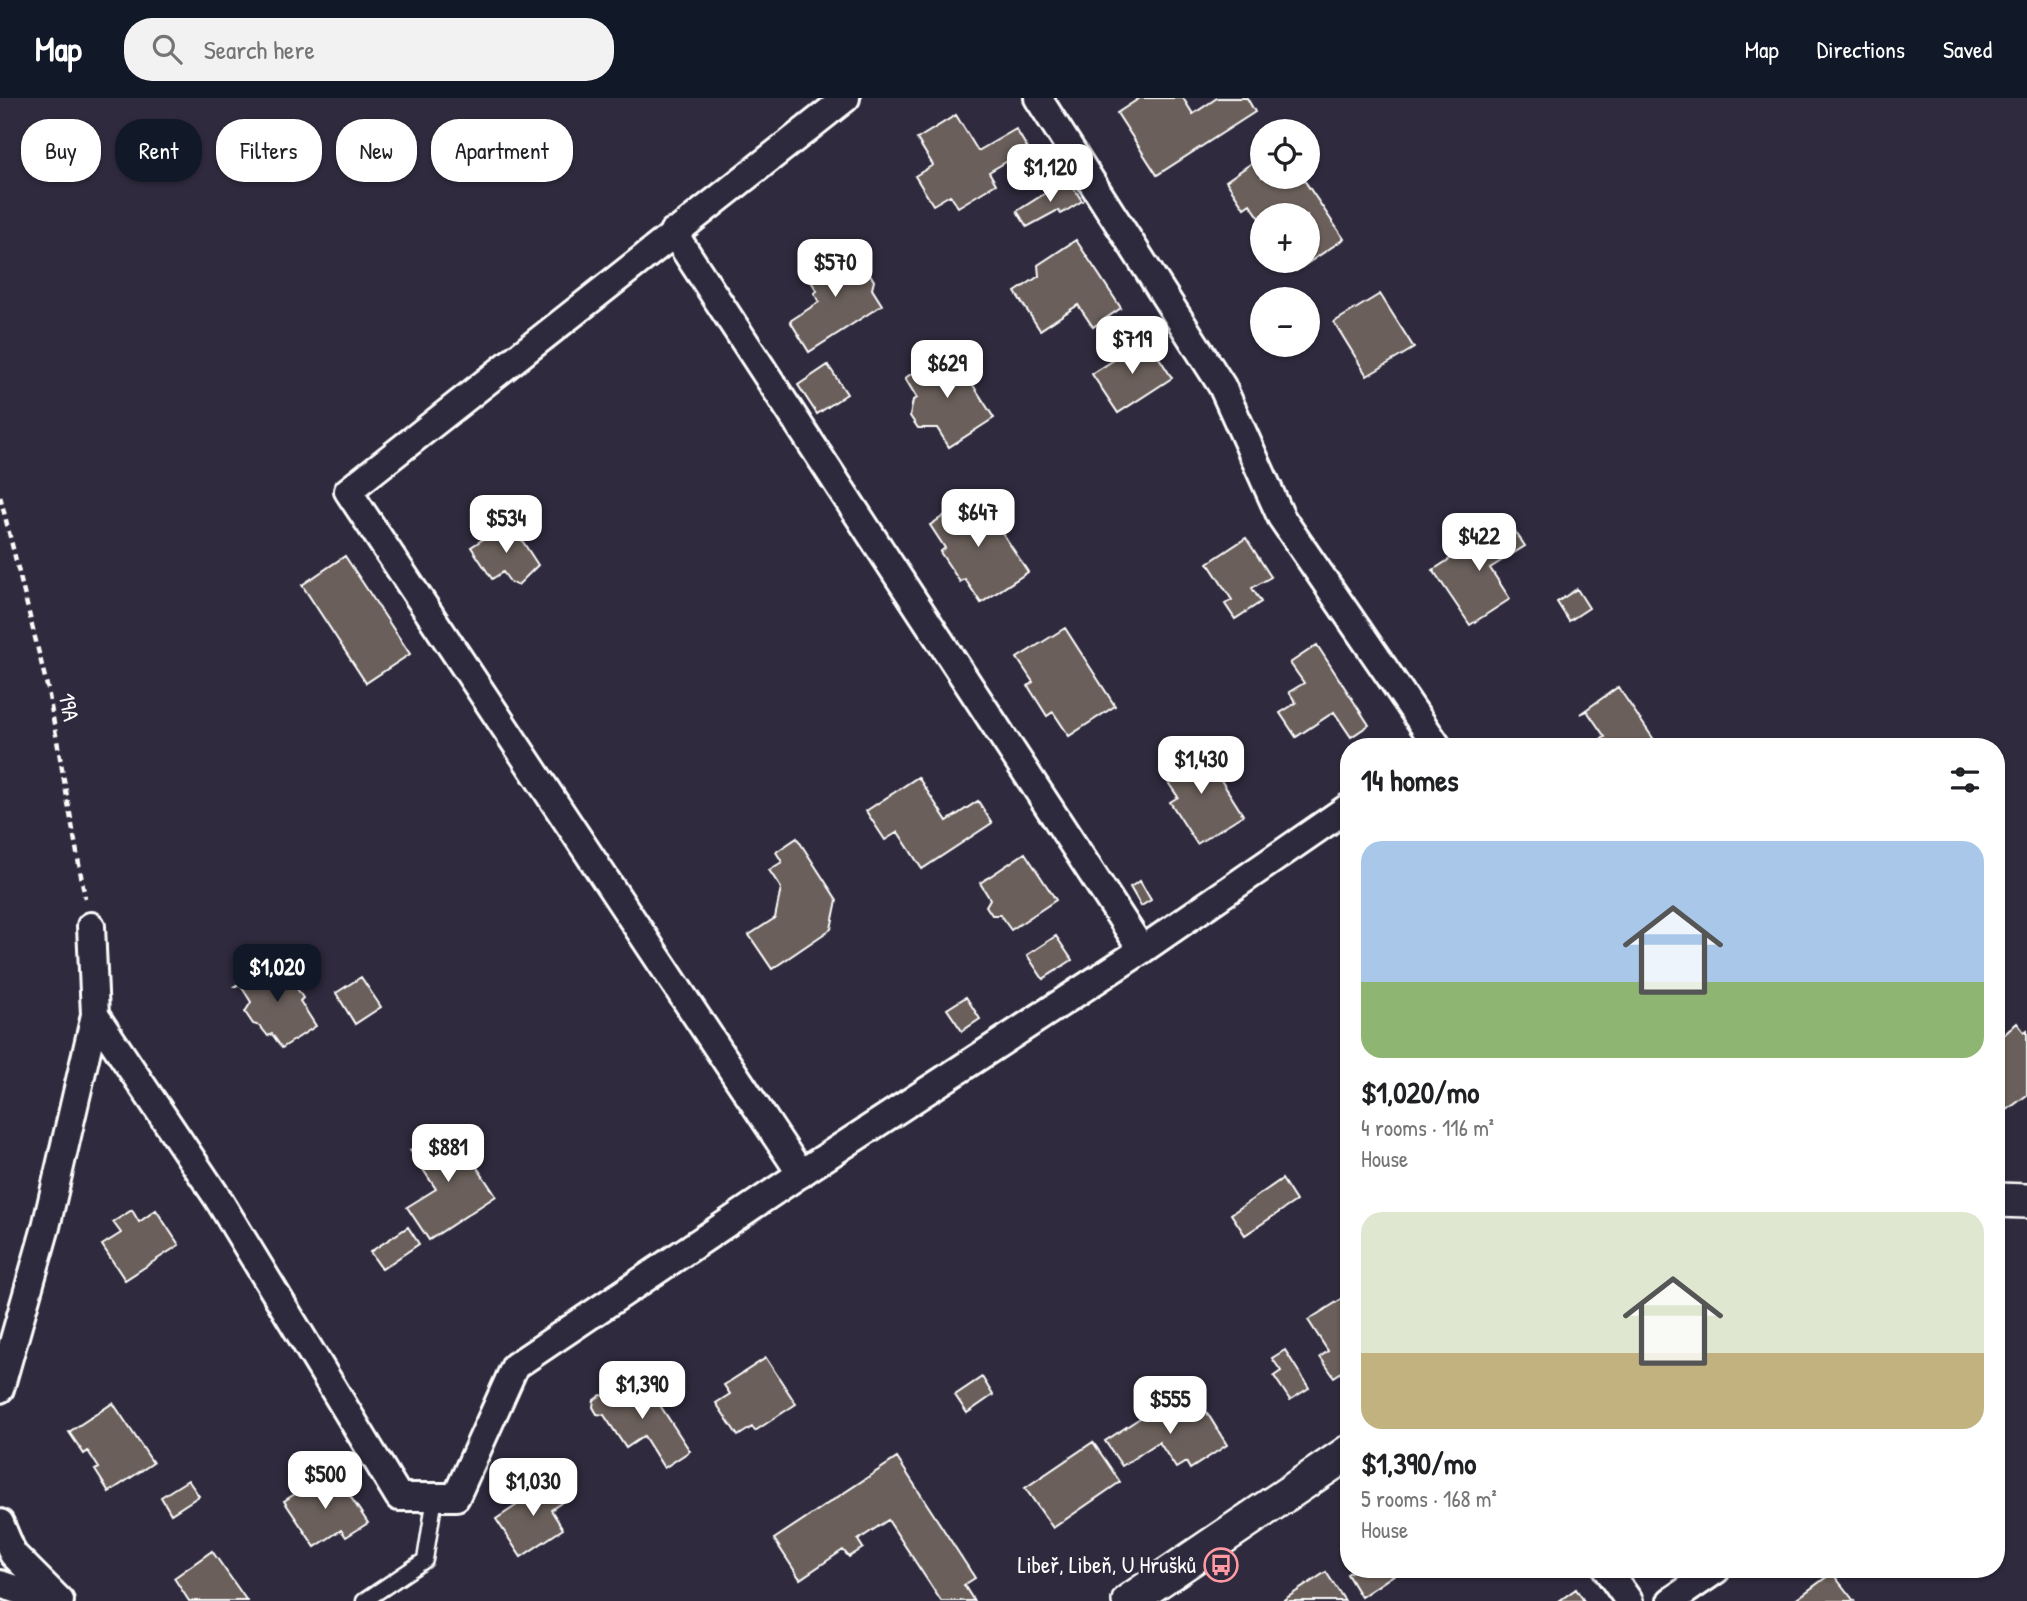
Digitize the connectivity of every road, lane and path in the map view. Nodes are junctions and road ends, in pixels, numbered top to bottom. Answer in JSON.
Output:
{"nodes":[{"id":1,"x":846,"y":98,"type":"edge"},
{"id":2,"x":1038,"y":98,"type":"edge"},
{"id":3,"x":673,"y":232,"type":"junction"},
{"id":4,"x":0,"y":496,"type":"edge"},
{"id":5,"x":1431,"y":738,"type":"edge"},
{"id":6,"x":1340,"y":813,"type":"edge"},
{"id":7,"x":91,"y":926,"type":"joint"},
{"id":8,"x":1142,"y":950,"type":"junction"},
{"id":9,"x":95,"y":1015,"type":"junction"},
{"id":10,"x":801,"y":1174,"type":"junction"},
{"id":11,"x":2005,"y":1200,"type":"edge"},
{"id":12,"x":2027,"y":1201,"type":"edge"},
{"id":13,"x":7,"y":1336,"type":"edge"},
{"id":14,"x":0,"y":1389,"type":"edge"},
{"id":15,"x":1340,"y":1458,"type":"edge"},
{"id":16,"x":435,"y":1497,"type":"junction"},
{"id":17,"x":0,"y":1523,"type":"edge"},
{"id":18,"x":1613,"y":1578,"type":"edge"},
{"id":19,"x":1704,"y":1578,"type":"edge"},
{"id":20,"x":0,"y":1584,"type":"edge"},
{"id":21,"x":50,"y":1601,"type":"edge"},
{"id":22,"x":60,"y":1601,"type":"edge"},
{"id":23,"x":364,"y":1601,"type":"edge"},
{"id":24,"x":1129,"y":1601,"type":"edge"},
{"id":25,"x":1629,"y":1601,"type":"edge"},
{"id":26,"x":1671,"y":1601,"type":"edge"}],
"edges":[{"from":1,"to":3,"type":"street"},
{"from":2,"to":5,"type":"street"},
{"from":3,"to":8,"type":"street"},
{"from":3,"to":10,"type":"street"},
{"from":4,"to":7,"type":"path","name":"19A"},
{"from":6,"to":8,"type":"street"},
{"from":7,"to":9,"type":"street"},
{"from":8,"to":10,"type":"street"},
{"from":9,"to":13,"type":"street"},
{"from":9,"to":16,"type":"street"},
{"from":10,"to":16,"type":"street"},
{"from":11,"to":12,"type":"street"},
{"from":13,"to":14,"type":"street"},
{"from":15,"to":24,"type":"street"},
{"from":16,"to":23,"type":"lane"},
{"from":17,"to":22,"type":"street"},
{"from":18,"to":25,"type":"street"},
{"from":19,"to":26,"type":"street"},
{"from":20,"to":21,"type":"street"}]}
